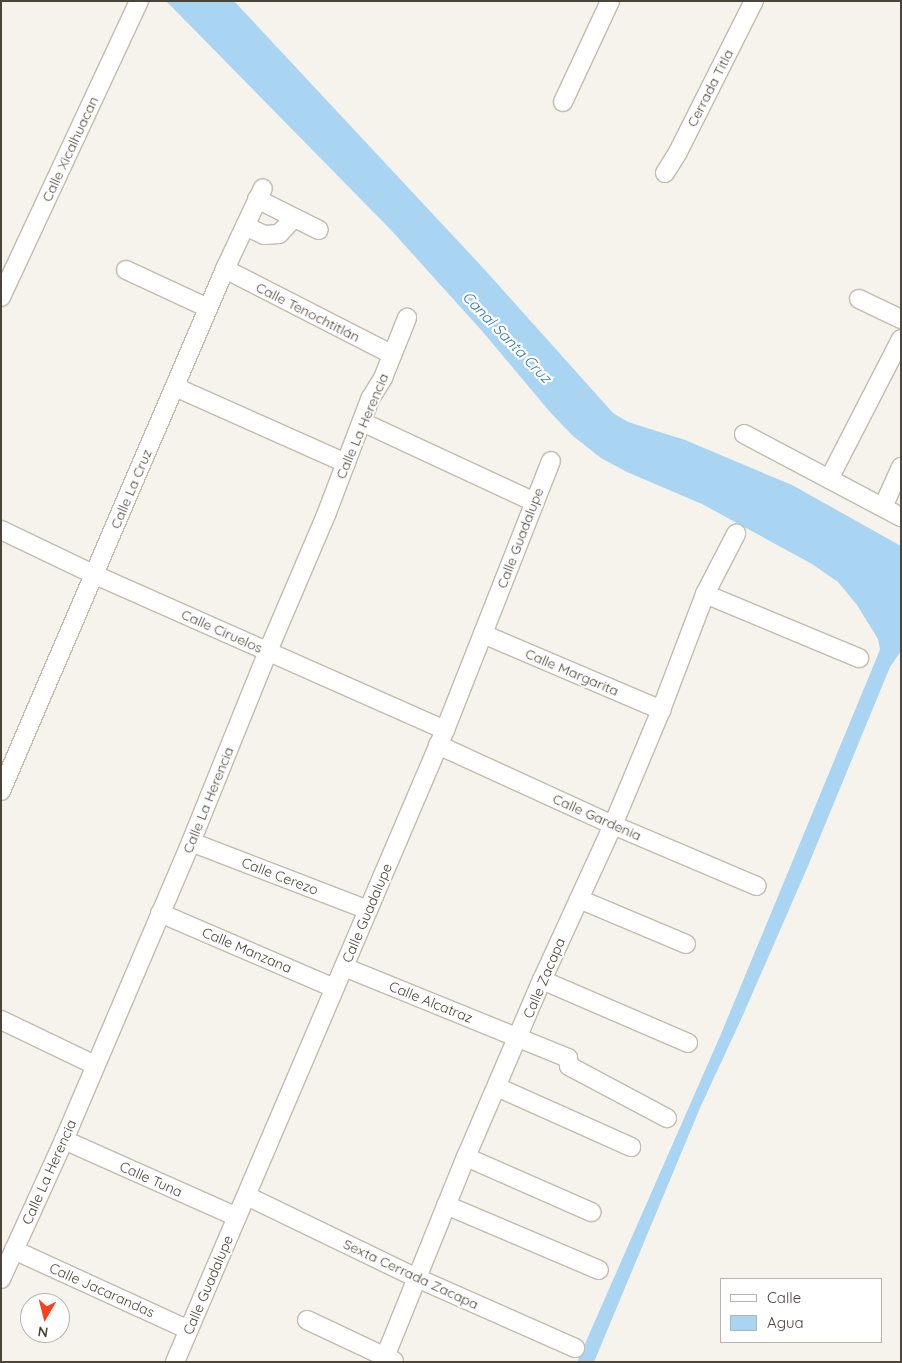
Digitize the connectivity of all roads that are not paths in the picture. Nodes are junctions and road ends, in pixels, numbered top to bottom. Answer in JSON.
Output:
{"nodes":[{"id":1,"x":139,"y":1,"type":"edge"},
{"id":2,"x":610,"y":1,"type":"edge"},
{"id":3,"x":754,"y":1,"type":"edge"},
{"id":4,"x":563,"y":102,"type":"dead end"},
{"id":5,"x":665,"y":173,"type":"dead end"},
{"id":6,"x":294,"y":218,"type":"junction"},
{"id":7,"x":245,"y":226,"type":"junction"},
{"id":8,"x":319,"y":230,"type":"dead end"},
{"id":9,"x":225,"y":269,"type":"junction"},
{"id":10,"x":126,"y":270,"type":"dead end"},
{"id":11,"x":1,"y":297,"type":"edge"},
{"id":12,"x":859,"y":299,"type":"dead end"},
{"id":13,"x":208,"y":308,"type":"junction"},
{"id":14,"x":407,"y":318,"type":"dead end"},
{"id":15,"x":901,"y":319,"type":"edge"},
{"id":16,"x":901,"y":339,"type":"edge"},
{"id":17,"x":391,"y":354,"type":"junction"},
{"id":18,"x":175,"y":387,"type":"junction"},
{"id":19,"x":362,"y":422,"type":"junction"},
{"id":20,"x":744,"y":434,"type":"dead end"},
{"id":21,"x":551,"y":461,"type":"dead end"},
{"id":22,"x":346,"y":463,"type":"junction"},
{"id":23,"x":901,"y":467,"type":"edge"},
{"id":24,"x":829,"y":479,"type":"junction"},
{"id":25,"x":534,"y":502,"type":"junction"},
{"id":26,"x":883,"y":507,"type":"junction"},
{"id":27,"x":901,"y":517,"type":"edge"},
{"id":28,"x":1,"y":530,"type":"edge"},
{"id":29,"x":736,"y":534,"type":"dead end"},
{"id":30,"x":94,"y":574,"type":"junction"},
{"id":31,"x":705,"y":594,"type":"junction"},
{"id":32,"x":483,"y":634,"type":"junction"},
{"id":33,"x":268,"y":651,"type":"junction"},
{"id":34,"x":859,"y":658,"type":"dead end"},
{"id":35,"x":661,"y":710,"type":"junction"},
{"id":36,"x":441,"y":737,"type":"junction"},
{"id":37,"x":1,"y":791,"type":"edge"},
{"id":38,"x":613,"y":825,"type":"junction"},
{"id":39,"x":191,"y":842,"type":"junction"},
{"id":40,"x":757,"y":886,"type":"dead end"},
{"id":41,"x":579,"y":899,"type":"junction"},
{"id":42,"x":368,"y":910,"type":"junction"},
{"id":43,"x":160,"y":913,"type":"junction"},
{"id":44,"x":686,"y":944,"type":"dead end"},
{"id":45,"x":344,"y":966,"type":"junction"},
{"id":46,"x":542,"y":980,"type":"junction"},
{"id":47,"x":334,"y":988,"type":"junction"},
{"id":48,"x":1,"y":1020,"type":"edge"},
{"id":49,"x":518,"y":1037,"type":"junction"},
{"id":50,"x":688,"y":1043,"type":"dead end"},
{"id":51,"x":95,"y":1065,"type":"junction"},
{"id":52,"x":496,"y":1087,"type":"junction"},
{"id":53,"x":667,"y":1118,"type":"dead end"},
{"id":54,"x":64,"y":1140,"type":"junction"},
{"id":55,"x":631,"y":1147,"type":"dead end"},
{"id":56,"x":466,"y":1157,"type":"junction"},
{"id":57,"x":247,"y":1196,"type":"junction"},
{"id":58,"x":446,"y":1205,"type":"junction"},
{"id":59,"x":590,"y":1212,"type":"dead end"},
{"id":60,"x":238,"y":1217,"type":"junction"},
{"id":61,"x":14,"y":1250,"type":"junction"},
{"id":62,"x":599,"y":1270,"type":"dead end"},
{"id":63,"x":416,"y":1278,"type":"junction"},
{"id":64,"x":1,"y":1279,"type":"edge"},
{"id":65,"x":307,"y":1320,"type":"dead end"},
{"id":66,"x":190,"y":1330,"type":"junction"},
{"id":67,"x":575,"y":1348,"type":"dead end"},
{"id":68,"x":388,"y":1360,"type":"edge"},
{"id":69,"x":175,"y":1362,"type":"edge"}],
"edges":[{"from":1,"to":11,"type":"street","name":"Calle Xicalhuacan"},
{"from":2,"to":4,"type":"street"},
{"from":3,"to":5,"type":"street","name":"Cerrada Titla"},
{"from":6,"to":7,"type":"street"},
{"from":6,"to":7,"type":"street","name":"Calle La Cruz"},
{"from":6,"to":8,"type":"street"},
{"from":7,"to":9,"type":"street","name":"Calle La Cruz"},
{"from":9,"to":13,"type":"street","name":"Calle La Cruz"},
{"from":9,"to":17,"type":"street","name":"Calle Tenochtitlán"},
{"from":10,"to":13,"type":"street"},
{"from":12,"to":15,"type":"street"},
{"from":13,"to":18,"type":"street","name":"Calle La Cruz"},
{"from":14,"to":17,"type":"street","name":"Calle La Herencia"},
{"from":16,"to":24,"type":"street"},
{"from":17,"to":19,"type":"street","name":"Calle La Herencia"},
{"from":18,"to":22,"type":"street"},
{"from":18,"to":30,"type":"street","name":"Calle La Cruz"},
{"from":19,"to":22,"type":"street","name":"Calle La Herencia"},
{"from":19,"to":25,"type":"street"},
{"from":20,"to":24,"type":"street"},
{"from":21,"to":25,"type":"street","name":"Calle Guadalupe"},
{"from":22,"to":33,"type":"street","name":"Calle La Herencia"},
{"from":23,"to":26,"type":"street"},
{"from":24,"to":26,"type":"street"},
{"from":25,"to":32,"type":"street","name":"Calle Guadalupe"},
{"from":26,"to":27,"type":"street"},
{"from":28,"to":30,"type":"street","name":"Calle Ciruelos"},
{"from":29,"to":31,"type":"street","name":"Calle Zacapa"},
{"from":30,"to":33,"type":"street","name":"Calle Ciruelos"},
{"from":30,"to":37,"type":"street","name":"Calle La Cruz"},
{"from":31,"to":34,"type":"street"},
{"from":31,"to":35,"type":"street","name":"Calle Zacapa"},
{"from":32,"to":35,"type":"street","name":"Calle Margarita"},
{"from":32,"to":36,"type":"street","name":"Calle Guadalupe"},
{"from":33,"to":36,"type":"street","name":"Calle Ciruelos"},
{"from":33,"to":39,"type":"street","name":"Calle La Herencia"},
{"from":35,"to":38,"type":"street","name":"Calle Zacapa"},
{"from":36,"to":38,"type":"street","name":"Calle Gardenia"},
{"from":36,"to":42,"type":"street","name":"Calle Guadalupe"},
{"from":38,"to":40,"type":"street","name":"Calle Gardenia"},
{"from":38,"to":41,"type":"street","name":"Calle Zacapa"},
{"from":39,"to":42,"type":"street","name":"Calle Cerezo"},
{"from":39,"to":43,"type":"street","name":"Calle La Herencia"},
{"from":41,"to":44,"type":"street"},
{"from":41,"to":46,"type":"street","name":"Calle Zacapa"},
{"from":42,"to":45,"type":"street","name":"Calle Guadalupe"},
{"from":43,"to":47,"type":"street","name":"Calle Manzana"},
{"from":43,"to":51,"type":"street","name":"Calle La Herencia"},
{"from":45,"to":47,"type":"street","name":"Calle Guadalupe"},
{"from":45,"to":49,"type":"street","name":"Calle Alcatraz"},
{"from":46,"to":49,"type":"street","name":"Calle Zacapa"},
{"from":46,"to":50,"type":"street"},
{"from":47,"to":57,"type":"street","name":"Calle Guadalupe"},
{"from":48,"to":51,"type":"street"},
{"from":49,"to":52,"type":"street","name":"Calle Zacapa"},
{"from":49,"to":53,"type":"street","name":"Calle Alcatraz"},
{"from":51,"to":54,"type":"street","name":"Calle La Herencia"},
{"from":52,"to":55,"type":"street"},
{"from":52,"to":56,"type":"street","name":"Calle Zacapa"},
{"from":54,"to":60,"type":"street","name":"Calle Tuna"},
{"from":54,"to":61,"type":"street","name":"Calle La Herencia"},
{"from":56,"to":58,"type":"street","name":"Calle Zacapa"},
{"from":56,"to":59,"type":"street"},
{"from":57,"to":60,"type":"street","name":"Calle Guadalupe"},
{"from":57,"to":63,"type":"street","name":"Sexta Cerrada Zacapa"},
{"from":58,"to":62,"type":"street"},
{"from":58,"to":63,"type":"street","name":"Calle Zacapa"},
{"from":60,"to":66,"type":"street","name":"Calle Guadalupe"},
{"from":61,"to":64,"type":"street","name":"Calle La Herencia"},
{"from":61,"to":66,"type":"street","name":"Calle Jacarandas"},
{"from":63,"to":67,"type":"street","name":"Sexta Cerrada Zacapa"},
{"from":63,"to":68,"type":"street","name":"Calle Zacapa"},
{"from":65,"to":68,"type":"street"},
{"from":66,"to":69,"type":"street","name":"Calle Guadalupe"}]}
